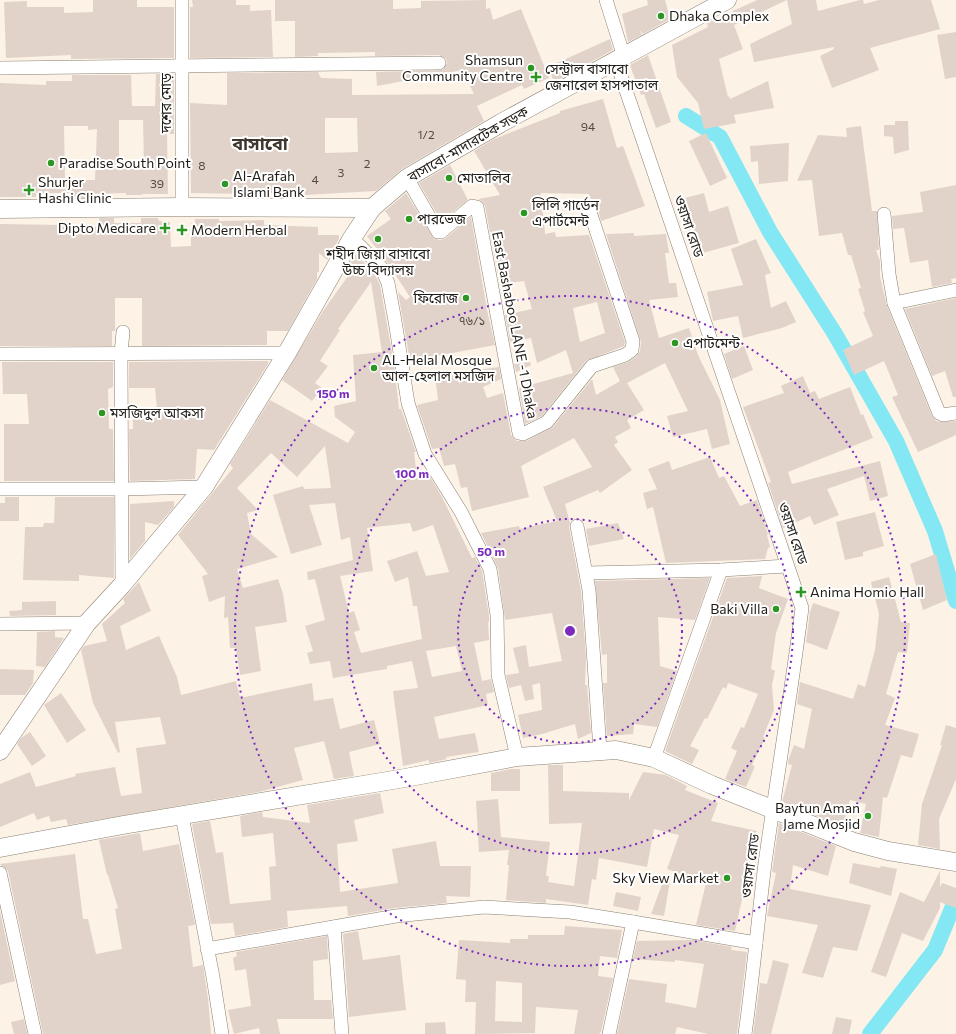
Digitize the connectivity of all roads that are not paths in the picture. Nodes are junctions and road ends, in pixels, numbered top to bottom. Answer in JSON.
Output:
{"nodes":[{"id":1,"x":182,"y":0,"type":"edge"},
{"id":2,"x":606,"y":0,"type":"edge"},
{"id":3,"x":727,"y":0,"type":"edge"},
{"id":4,"x":620,"y":59,"type":"junction"},
{"id":5,"x":439,"y":64,"type":"dead end"},
{"id":6,"x":182,"y":67,"type":"junction"},
{"id":7,"x":0,"y":68,"type":"edge"},
{"id":8,"x":407,"y":178,"type":"junction"},
{"id":9,"x":182,"y":207,"type":"junction"},
{"id":10,"x":372,"y":208,"type":"junction"},
{"id":11,"x":589,"y":209,"type":"dead end"},
{"id":12,"x":0,"y":210,"type":"edge"},
{"id":13,"x":884,"y":214,"type":"dead end"},
{"id":14,"x":352,"y":238,"type":"junction"},
{"id":15,"x":956,"y":290,"type":"edge"},
{"id":16,"x":894,"y":303,"type":"junction"},
{"id":17,"x":123,"y":332,"type":"dead end"},
{"id":18,"x":121,"y":353,"type":"junction"},
{"id":19,"x":287,"y":353,"type":"junction"},
{"id":20,"x":0,"y":354,"type":"edge"},
{"id":21,"x":956,"y":413,"type":"edge"},
{"id":22,"x":204,"y":487,"type":"junction"},
{"id":23,"x":0,"y":489,"type":"edge"},
{"id":24,"x":122,"y":490,"type":"junction"},
{"id":25,"x":577,"y":526,"type":"dead end"},
{"id":26,"x":787,"y":566,"type":"junction"},
{"id":27,"x":721,"y":570,"type":"junction"},
{"id":28,"x":586,"y":573,"type":"junction"},
{"id":29,"x":122,"y":585,"type":"junction"},
{"id":30,"x":87,"y":623,"type":"junction"},
{"id":31,"x":0,"y":624,"type":"edge"},
{"id":32,"x":600,"y":750,"type":"junction"},
{"id":33,"x":0,"y":751,"type":"edge"},
{"id":34,"x":517,"y":757,"type":"junction"},
{"id":35,"x":654,"y":758,"type":"junction"},
{"id":36,"x":774,"y":809,"type":"junction"},
{"id":37,"x":182,"y":816,"type":"junction"},
{"id":38,"x":0,"y":848,"type":"edge"},
{"id":39,"x":956,"y":862,"type":"edge"},
{"id":40,"x":0,"y":872,"type":"edge"},
{"id":41,"x":633,"y":922,"type":"junction"},
{"id":42,"x":334,"y":927,"type":"junction"},
{"id":43,"x":756,"y":943,"type":"junction"},
{"id":44,"x":207,"y":949,"type":"junction"},
{"id":45,"x":34,"y":1034,"type":"edge"},
{"id":46,"x":222,"y":1034,"type":"edge"},
{"id":47,"x":342,"y":1034,"type":"edge"},
{"id":48,"x":609,"y":1034,"type":"edge"},
{"id":49,"x":745,"y":1034,"type":"edge"}],
"edges":[{"from":1,"to":6,"type":"street","name":"দশের মোড়"},
{"from":2,"to":4,"type":"street","name":"ওয়াসা রোড"},
{"from":3,"to":4,"type":"street","name":"বাসাবো-মাদারটেক সড়ক"},
{"from":4,"to":8,"type":"street","name":"বাসাবো-মাদারটেক সড়ক"},
{"from":4,"to":26,"type":"street","name":"ওয়াসা রোড"},
{"from":5,"to":6,"type":"street"},
{"from":6,"to":7,"type":"street"},
{"from":6,"to":9,"type":"street","name":"দশের মোড়"},
{"from":8,"to":10,"type":"street","name":"বাসাবো-মাদারটেক সড়ক"},
{"from":8,"to":11,"type":"street","name":"East Bashaboo LANE -1 Dhaka"},
{"from":9,"to":10,"type":"street"},
{"from":9,"to":12,"type":"street"},
{"from":10,"to":14,"type":"street","name":"বাসাবো-মাদারটেক সড়ক"},
{"from":13,"to":16,"type":"street"},
{"from":14,"to":19,"type":"street","name":"বাসাবো-মাদারটেক সড়ক"},
{"from":14,"to":34,"type":"street"},
{"from":15,"to":16,"type":"street"},
{"from":16,"to":21,"type":"street"},
{"from":17,"to":18,"type":"street"},
{"from":18,"to":19,"type":"street"},
{"from":18,"to":20,"type":"street"},
{"from":18,"to":24,"type":"street"},
{"from":19,"to":22,"type":"street","name":"বাসাবো-মাদারটেক সড়ক"},
{"from":22,"to":24,"type":"street"},
{"from":22,"to":29,"type":"street","name":"বাসাবো-মাদারটেক সড়ক"},
{"from":23,"to":24,"type":"street"},
{"from":24,"to":29,"type":"street"},
{"from":25,"to":28,"type":"street"},
{"from":26,"to":27,"type":"street"},
{"from":26,"to":36,"type":"street","name":"ওয়াসা রোড"},
{"from":27,"to":28,"type":"street"},
{"from":27,"to":35,"type":"street"},
{"from":28,"to":32,"type":"street"},
{"from":29,"to":30,"type":"street","name":"বাসাবো-মাদারটেক সড়ক"},
{"from":30,"to":31,"type":"street"},
{"from":30,"to":33,"type":"street","name":"বাসাবো-মাদারটেক সড়ক"},
{"from":32,"to":34,"type":"street"},
{"from":32,"to":35,"type":"street"},
{"from":34,"to":37,"type":"street"},
{"from":35,"to":36,"type":"street"},
{"from":36,"to":39,"type":"street"},
{"from":36,"to":43,"type":"street","name":"ওয়াসা রোড"},
{"from":37,"to":38,"type":"street"},
{"from":37,"to":44,"type":"street"},
{"from":40,"to":45,"type":"street"},
{"from":41,"to":42,"type":"street"},
{"from":41,"to":43,"type":"street"},
{"from":41,"to":48,"type":"street"},
{"from":42,"to":44,"type":"street"},
{"from":42,"to":47,"type":"street"},
{"from":43,"to":49,"type":"street","name":"ওয়াসা রোড"},
{"from":44,"to":46,"type":"street"}]}
